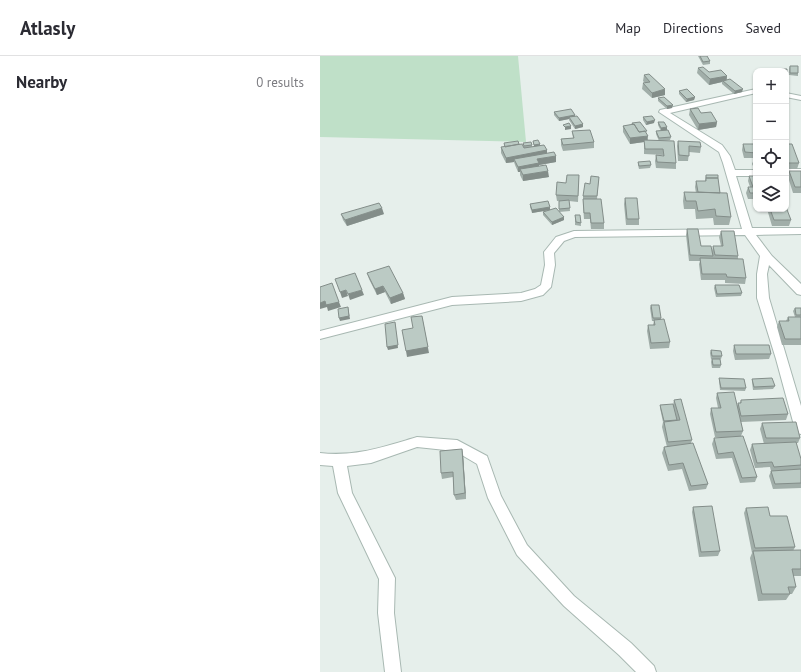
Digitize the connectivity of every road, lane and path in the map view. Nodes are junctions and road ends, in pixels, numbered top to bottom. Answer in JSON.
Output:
{"nodes":[{"id":1,"x":753,"y":92,"type":"edge"},
{"id":2,"x":789,"y":96,"type":"edge"},
{"id":3,"x":801,"y":98,"type":"edge"},
{"id":4,"x":789,"y":172,"type":"edge"},
{"id":5,"x":801,"y":172,"type":"edge"},
{"id":6,"x":730,"y":173,"type":"junction"},
{"id":7,"x":753,"y":173,"type":"edge"},
{"id":8,"x":749,"y":231,"type":"junction"},
{"id":9,"x":801,"y":231,"type":"edge"},
{"id":10,"x":766,"y":254,"type":"junction"},
{"id":11,"x":801,"y":291,"type":"edge"},
{"id":12,"x":320,"y":335,"type":"edge"},
{"id":13,"x":801,"y":429,"type":"edge"},
{"id":14,"x":320,"y":459,"type":"edge"},
{"id":15,"x":339,"y":461,"type":"junction"},
{"id":16,"x":393,"y":672,"type":"edge"},
{"id":17,"x":648,"y":672,"type":"edge"}],
"edges":[{"from":1,"to":6,"type":"street"},
{"from":2,"to":3,"type":"street"},
{"from":4,"to":5,"type":"street"},
{"from":6,"to":7,"type":"street"},
{"from":6,"to":8,"type":"street"},
{"from":8,"to":9,"type":"street"},
{"from":8,"to":10,"type":"street"},
{"from":8,"to":12,"type":"street"},
{"from":10,"to":11,"type":"street"},
{"from":10,"to":13,"type":"street"},
{"from":14,"to":15,"type":"street"},
{"from":15,"to":16,"type":"street"},
{"from":15,"to":17,"type":"street"}]}
